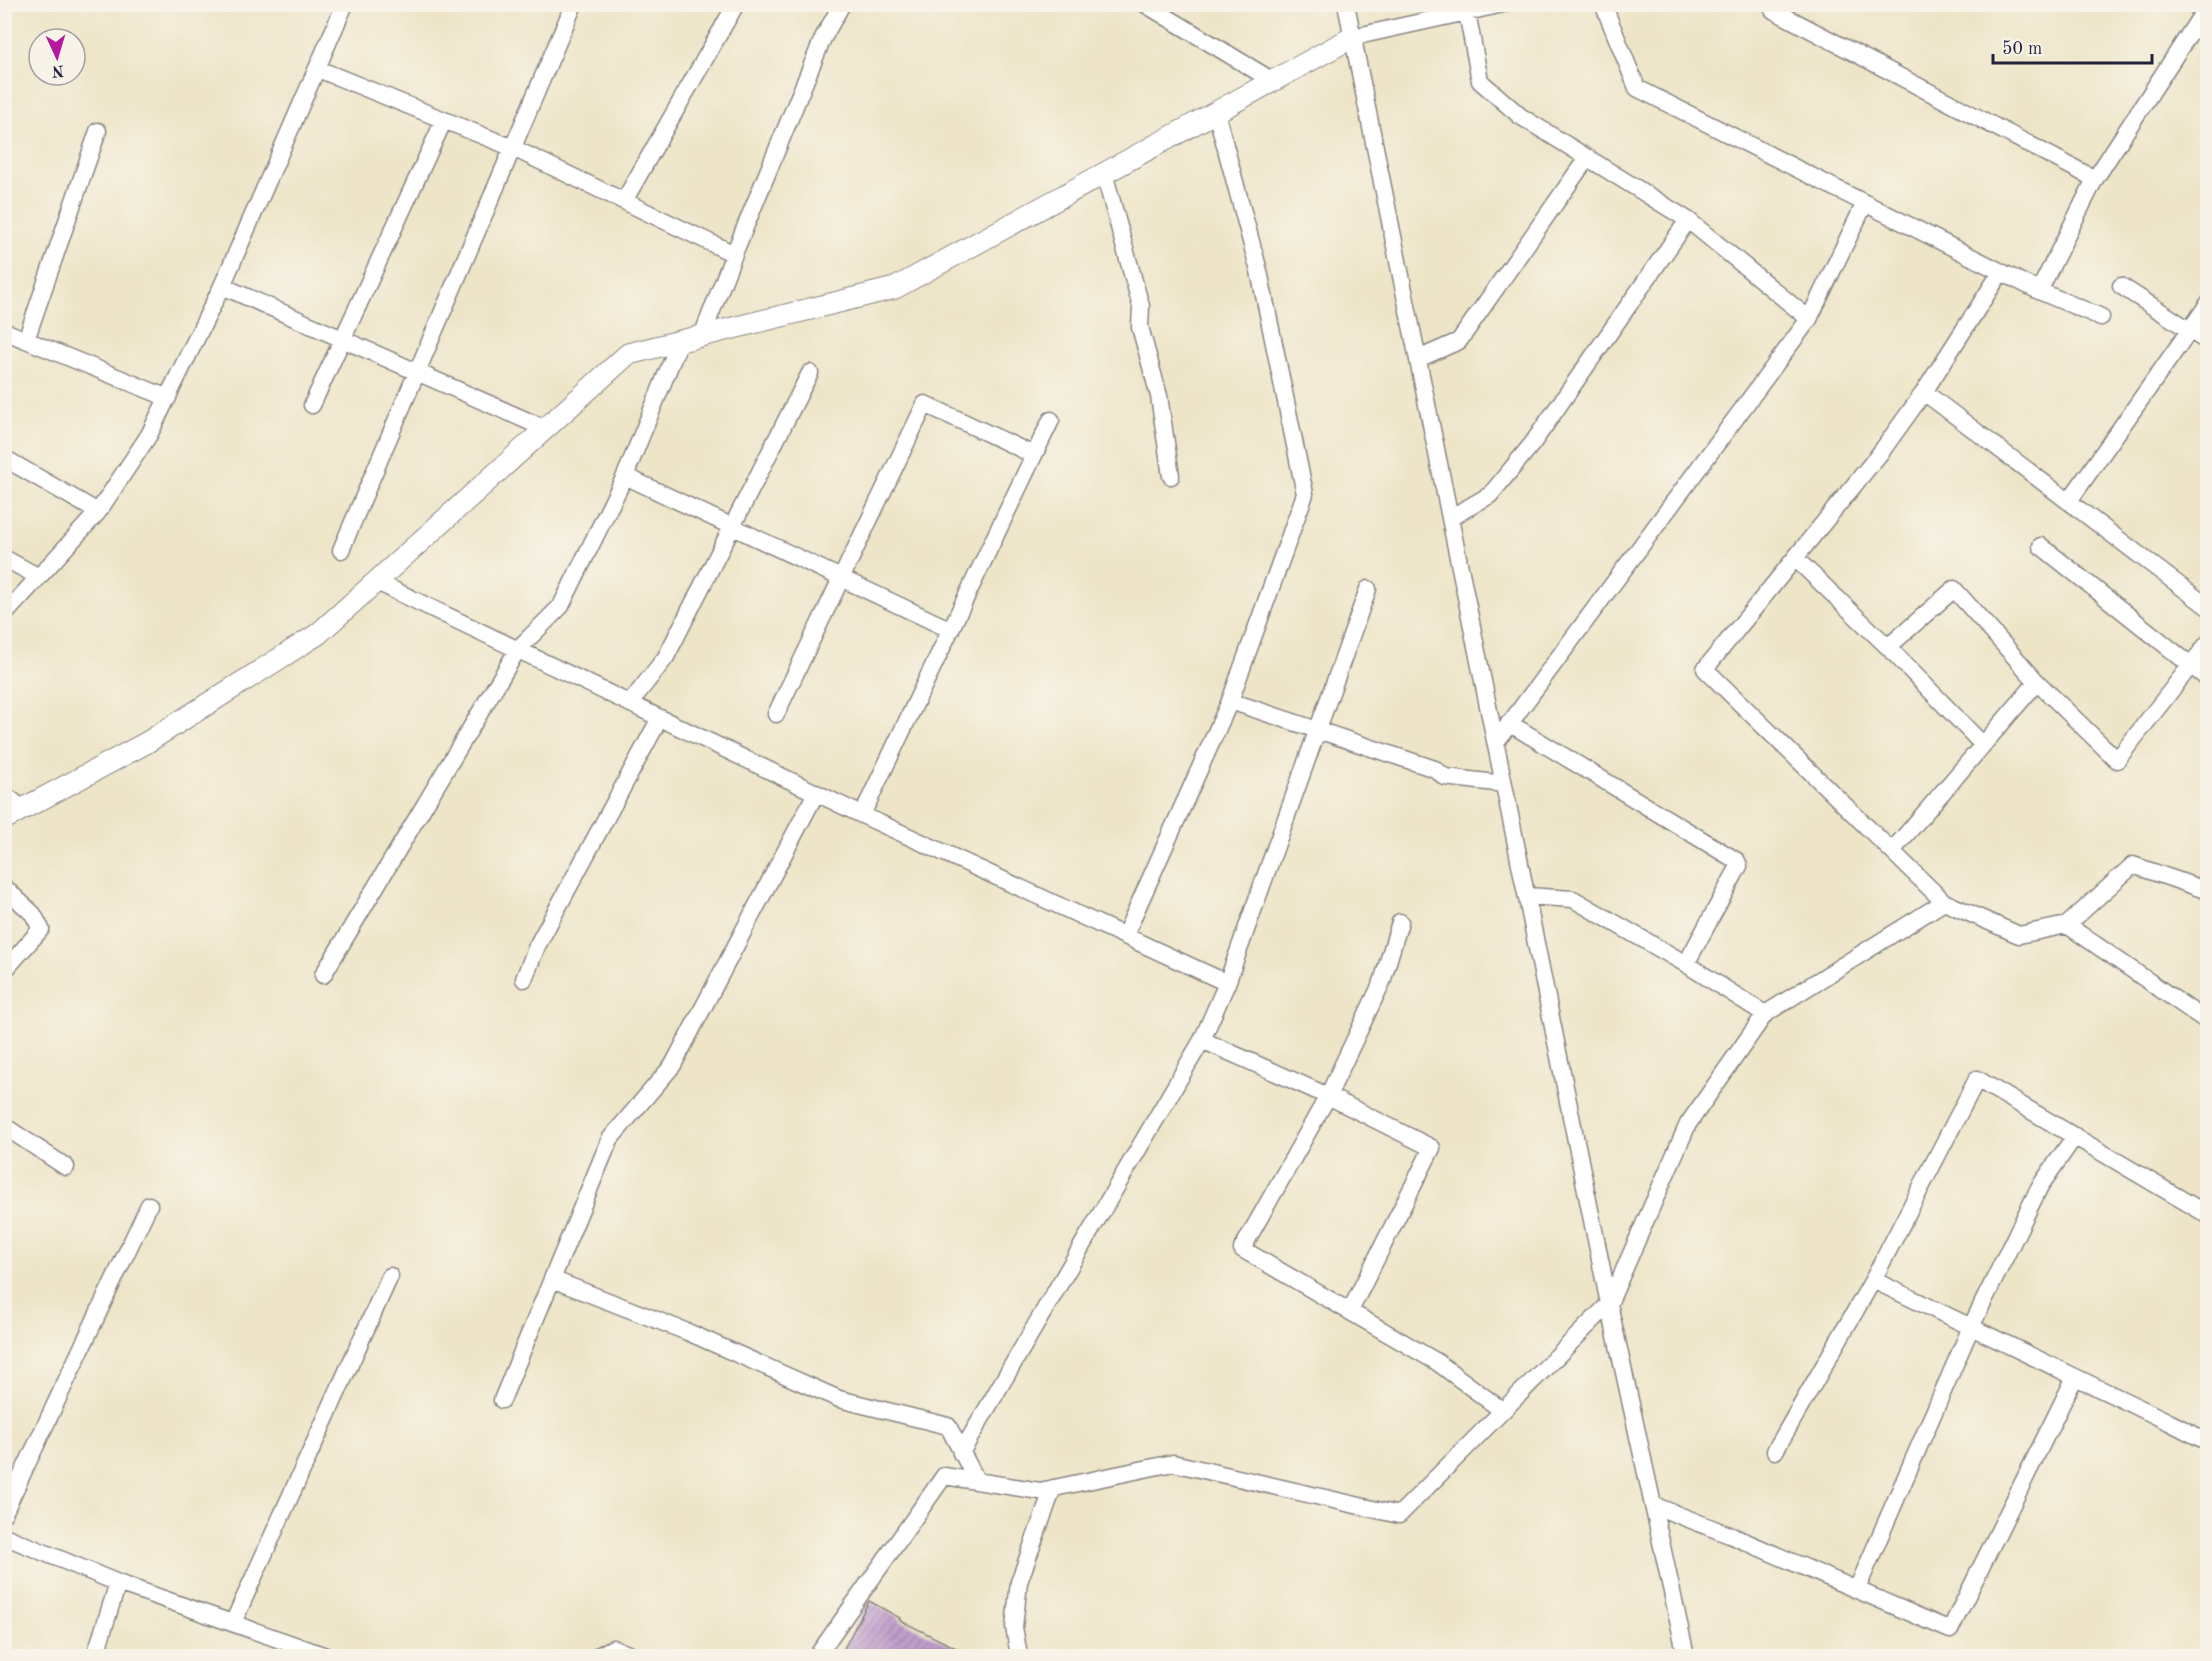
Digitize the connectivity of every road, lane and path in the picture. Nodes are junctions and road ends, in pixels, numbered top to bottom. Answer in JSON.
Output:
{"nodes":[{"id":1,"x":345,"y":4,"type":"edge"},
{"id":2,"x":574,"y":4,"type":"edge"},
{"id":3,"x":736,"y":4,"type":"edge"},
{"id":4,"x":842,"y":4,"type":"edge"},
{"id":5,"x":1145,"y":4,"type":"edge"},
{"id":6,"x":1346,"y":4,"type":"edge"},
{"id":7,"x":1503,"y":4,"type":"edge"},
{"id":8,"x":1603,"y":4,"type":"edge"},
{"id":9,"x":1771,"y":4,"type":"edge"},
{"id":10,"x":2208,"y":5,"type":"edge"},
{"id":11,"x":1468,"y":8,"type":"edge"},
{"id":12,"x":1353,"y":37,"type":"junction"},
{"id":13,"x":318,"y":69,"type":"junction"},
{"id":14,"x":1273,"y":81,"type":"junction"},
{"id":15,"x":1216,"y":112,"type":"junction"},
{"id":16,"x":444,"y":120,"type":"junction"},
{"id":17,"x":98,"y":131,"type":"dead end"},
{"id":18,"x":513,"y":148,"type":"junction"},
{"id":19,"x":1587,"y":158,"type":"junction"},
{"id":20,"x":1104,"y":173,"type":"junction"},
{"id":21,"x":2095,"y":179,"type":"junction"},
{"id":22,"x":624,"y":201,"type":"junction"},
{"id":23,"x":1865,"y":203,"type":"junction"},
{"id":24,"x":1688,"y":220,"type":"junction"},
{"id":25,"x":734,"y":254,"type":"junction"},
{"id":26,"x":2001,"y":272,"type":"junction"},
{"id":27,"x":222,"y":286,"type":"junction"},
{"id":28,"x":2121,"y":286,"type":"dead end"},
{"id":29,"x":2039,"y":291,"type":"junction"},
{"id":30,"x":2208,"y":304,"type":"edge"},
{"id":31,"x":2101,"y":316,"type":"dead end"},
{"id":32,"x":1809,"y":319,"type":"junction"},
{"id":33,"x":4,"y":331,"type":"edge"},
{"id":34,"x":2189,"y":331,"type":"junction"},
{"id":35,"x":702,"y":336,"type":"junction"},
{"id":36,"x":26,"y":340,"type":"junction"},
{"id":37,"x":344,"y":340,"type":"junction"},
{"id":38,"x":680,"y":341,"type":"junction"},
{"id":39,"x":2208,"y":342,"type":"edge"},
{"id":40,"x":1418,"y":359,"type":"junction"},
{"id":41,"x":418,"y":371,"type":"junction"},
{"id":42,"x":810,"y":373,"type":"dead end"},
{"id":43,"x":1924,"y":392,"type":"junction"},
{"id":44,"x":168,"y":398,"type":"junction"},
{"id":45,"x":312,"y":405,"type":"dead end"},
{"id":46,"x":1051,"y":420,"type":"dead end"},
{"id":47,"x":546,"y":429,"type":"junction"},
{"id":48,"x":1035,"y":455,"type":"junction"},
{"id":49,"x":4,"y":458,"type":"edge"},
{"id":50,"x":625,"y":476,"type":"junction"},
{"id":51,"x":1172,"y":476,"type":"dead end"},
{"id":52,"x":2068,"y":501,"type":"junction"},
{"id":53,"x":98,"y":512,"type":"junction"},
{"id":54,"x":1450,"y":518,"type":"junction"},
{"id":55,"x":732,"y":528,"type":"junction"},
{"id":56,"x":2041,"y":546,"type":"dead end"},
{"id":57,"x":341,"y":550,"type":"dead end"},
{"id":58,"x":4,"y":558,"type":"edge"},
{"id":59,"x":1795,"y":558,"type":"junction"},
{"id":60,"x":39,"y":577,"type":"junction"},
{"id":61,"x":842,"y":579,"type":"junction"},
{"id":62,"x":376,"y":582,"type":"junction"},
{"id":63,"x":1368,"y":589,"type":"dead end"},
{"id":64,"x":2208,"y":606,"type":"edge"},
{"id":65,"x":4,"y":615,"type":"edge"},
{"id":66,"x":951,"y":630,"type":"junction"},
{"id":67,"x":2208,"y":643,"type":"edge"},
{"id":68,"x":1887,"y":647,"type":"junction"},
{"id":69,"x":518,"y":649,"type":"junction"},
{"id":70,"x":2192,"y":667,"type":"junction"},
{"id":71,"x":2208,"y":679,"type":"edge"},
{"id":72,"x":2037,"y":682,"type":"junction"},
{"id":73,"x":1230,"y":701,"type":"junction"},
{"id":74,"x":630,"y":703,"type":"junction"},
{"id":75,"x":776,"y":714,"type":"dead end"},
{"id":76,"x":660,"y":718,"type":"junction"},
{"id":77,"x":1509,"y":723,"type":"junction"},
{"id":78,"x":1318,"y":731,"type":"junction"},
{"id":79,"x":1496,"y":742,"type":"junction"},
{"id":80,"x":1983,"y":745,"type":"junction"},
{"id":81,"x":1504,"y":784,"type":"junction"},
{"id":82,"x":816,"y":793,"type":"junction"},
{"id":83,"x":4,"y":794,"type":"edge"},
{"id":84,"x":23,"y":809,"type":"junction"},
{"id":85,"x":862,"y":814,"type":"junction"},
{"id":86,"x":4,"y":819,"type":"edge"},
{"id":87,"x":1892,"y":851,"type":"junction"},
{"id":88,"x":4,"y":887,"type":"edge"},
{"id":89,"x":2208,"y":891,"type":"edge"},
{"id":90,"x":1527,"y":896,"type":"junction"},
{"id":91,"x":1944,"y":902,"type":"junction"},
{"id":92,"x":1400,"y":922,"type":"dead end"},
{"id":93,"x":2067,"y":925,"type":"junction"},
{"id":94,"x":1125,"y":934,"type":"junction"},
{"id":95,"x":1686,"y":964,"type":"junction"},
{"id":96,"x":4,"y":971,"type":"edge"},
{"id":97,"x":323,"y":975,"type":"dead end"},
{"id":98,"x":524,"y":980,"type":"dead end"},
{"id":99,"x":1227,"y":983,"type":"junction"},
{"id":100,"x":1765,"y":1014,"type":"junction"},
{"id":101,"x":2208,"y":1022,"type":"edge"},
{"id":102,"x":1202,"y":1040,"type":"junction"},
{"id":103,"x":1328,"y":1096,"type":"junction"},
{"id":104,"x":4,"y":1126,"type":"edge"},
{"id":105,"x":2075,"y":1136,"type":"junction"},
{"id":106,"x":66,"y":1167,"type":"dead end"},
{"id":107,"x":149,"y":1205,"type":"dead end"},
{"id":108,"x":2208,"y":1215,"type":"edge"},
{"id":109,"x":390,"y":1276,"type":"dead end"},
{"id":110,"x":554,"y":1280,"type":"junction"},
{"id":111,"x":1873,"y":1280,"type":"junction"},
{"id":112,"x":1609,"y":1304,"type":"junction"},
{"id":113,"x":1350,"y":1311,"type":"junction"},
{"id":114,"x":1971,"y":1327,"type":"junction"},
{"id":115,"x":2075,"y":1377,"type":"junction"},
{"id":116,"x":502,"y":1400,"type":"dead end"},
{"id":117,"x":1503,"y":1411,"type":"junction"},
{"id":118,"x":2208,"y":1443,"type":"edge"},
{"id":119,"x":1775,"y":1451,"type":"dead end"},
{"id":120,"x":961,"y":1453,"type":"junction"},
{"id":121,"x":977,"y":1481,"type":"junction"},
{"id":122,"x":1053,"y":1488,"type":"junction"},
{"id":123,"x":1653,"y":1505,"type":"junction"},
{"id":124,"x":4,"y":1513,"type":"edge"},
{"id":125,"x":4,"y":1536,"type":"edge"},
{"id":126,"x":118,"y":1583,"type":"junction"},
{"id":127,"x":1857,"y":1589,"type":"junction"},
{"id":128,"x":233,"y":1623,"type":"junction"},
{"id":129,"x":95,"y":1656,"type":"edge"},
{"id":130,"x":326,"y":1656,"type":"edge"},
{"id":131,"x":598,"y":1656,"type":"edge"},
{"id":132,"x":633,"y":1656,"type":"edge"},
{"id":133,"x":816,"y":1656,"type":"edge"},
{"id":134,"x":1020,"y":1656,"type":"edge"},
{"id":135,"x":1686,"y":1656,"type":"edge"}],
"edges":[{"from":1,"to":13,"type":"street"},
{"from":2,"to":18,"type":"street"},
{"from":3,"to":22,"type":"street"},
{"from":4,"to":25,"type":"street"},
{"from":5,"to":14,"type":"street"},
{"from":6,"to":12,"type":"street"},
{"from":7,"to":11,"type":"street"},
{"from":8,"to":23,"type":"street"},
{"from":9,"to":21,"type":"street"},
{"from":10,"to":21,"type":"street"},
{"from":11,"to":12,"type":"street"},
{"from":11,"to":19,"type":"street"},
{"from":12,"to":14,"type":"street"},
{"from":12,"to":40,"type":"street"},
{"from":13,"to":16,"type":"street"},
{"from":13,"to":27,"type":"street"},
{"from":14,"to":15,"type":"street"},
{"from":15,"to":20,"type":"street"},
{"from":15,"to":73,"type":"street"},
{"from":16,"to":18,"type":"street"},
{"from":16,"to":37,"type":"street"},
{"from":17,"to":36,"type":"street"},
{"from":18,"to":22,"type":"street"},
{"from":18,"to":41,"type":"street"},
{"from":19,"to":24,"type":"street"},
{"from":19,"to":40,"type":"street"},
{"from":20,"to":35,"type":"street"},
{"from":20,"to":51,"type":"street"},
{"from":21,"to":29,"type":"street"},
{"from":22,"to":25,"type":"street"},
{"from":23,"to":26,"type":"street"},
{"from":23,"to":32,"type":"street"},
{"from":24,"to":32,"type":"street"},
{"from":24,"to":54,"type":"street"},
{"from":25,"to":35,"type":"street"},
{"from":26,"to":29,"type":"street"},
{"from":26,"to":43,"type":"street"},
{"from":27,"to":37,"type":"street"},
{"from":27,"to":44,"type":"street"},
{"from":28,"to":34,"type":"street"},
{"from":29,"to":31,"type":"street"},
{"from":30,"to":34,"type":"street"},
{"from":32,"to":77,"type":"street"},
{"from":33,"to":36,"type":"street"},
{"from":34,"to":39,"type":"street"},
{"from":34,"to":52,"type":"street"},
{"from":35,"to":38,"type":"street"},
{"from":36,"to":44,"type":"street"},
{"from":37,"to":41,"type":"street"},
{"from":37,"to":45,"type":"street"},
{"from":38,"to":47,"type":"street"},
{"from":38,"to":50,"type":"street"},
{"from":40,"to":54,"type":"street"},
{"from":41,"to":47,"type":"street"},
{"from":41,"to":57,"type":"street"},
{"from":42,"to":55,"type":"street"},
{"from":43,"to":52,"type":"street"},
{"from":43,"to":59,"type":"street"},
{"from":44,"to":53,"type":"street"},
{"from":46,"to":48,"type":"street"},
{"from":47,"to":62,"type":"street"},
{"from":48,"to":61,"type":"street"},
{"from":48,"to":66,"type":"street"},
{"from":49,"to":53,"type":"street"},
{"from":50,"to":55,"type":"street"},
{"from":50,"to":69,"type":"street"},
{"from":52,"to":64,"type":"street"},
{"from":53,"to":60,"type":"street"},
{"from":54,"to":79,"type":"street"},
{"from":55,"to":61,"type":"street"},
{"from":55,"to":74,"type":"street"},
{"from":56,"to":70,"type":"street"},
{"from":58,"to":60,"type":"street"},
{"from":59,"to":68,"type":"street"},
{"from":59,"to":87,"type":"street"},
{"from":60,"to":65,"type":"street"},
{"from":61,"to":66,"type":"street"},
{"from":61,"to":75,"type":"street"},
{"from":62,"to":69,"type":"street"},
{"from":62,"to":84,"type":"street"},
{"from":63,"to":78,"type":"street"},
{"from":66,"to":85,"type":"street"},
{"from":67,"to":70,"type":"street"},
{"from":68,"to":72,"type":"street"},
{"from":68,"to":80,"type":"street"},
{"from":69,"to":74,"type":"street"},
{"from":69,"to":97,"type":"street"},
{"from":70,"to":71,"type":"street"},
{"from":70,"to":72,"type":"street"},
{"from":72,"to":80,"type":"street"},
{"from":73,"to":78,"type":"street"},
{"from":73,"to":94,"type":"street"},
{"from":74,"to":76,"type":"street"},
{"from":76,"to":82,"type":"street"},
{"from":76,"to":98,"type":"street"},
{"from":77,"to":79,"type":"street"},
{"from":77,"to":95,"type":"street"},
{"from":78,"to":81,"type":"street"},
{"from":78,"to":99,"type":"street"},
{"from":79,"to":81,"type":"street"},
{"from":80,"to":87,"type":"street"},
{"from":81,"to":90,"type":"street"},
{"from":82,"to":85,"type":"street"},
{"from":82,"to":110,"type":"street"},
{"from":83,"to":84,"type":"street"},
{"from":84,"to":86,"type":"street"},
{"from":85,"to":94,"type":"street"},
{"from":87,"to":91,"type":"street"},
{"from":88,"to":96,"type":"street"},
{"from":89,"to":93,"type":"street"},
{"from":90,"to":95,"type":"street"},
{"from":90,"to":112,"type":"street"},
{"from":91,"to":93,"type":"street"},
{"from":91,"to":100,"type":"street"},
{"from":92,"to":103,"type":"street"},
{"from":93,"to":101,"type":"street"},
{"from":94,"to":99,"type":"street"},
{"from":95,"to":100,"type":"street"},
{"from":99,"to":102,"type":"street"},
{"from":100,"to":112,"type":"street"},
{"from":102,"to":103,"type":"street"},
{"from":102,"to":120,"type":"street"},
{"from":103,"to":113,"type":"street"},
{"from":103,"to":113,"type":"street"},
{"from":104,"to":106,"type":"street"},
{"from":105,"to":108,"type":"street"},
{"from":105,"to":111,"type":"street"},
{"from":105,"to":114,"type":"street"},
{"from":107,"to":124,"type":"street"},
{"from":109,"to":128,"type":"street"},
{"from":110,"to":116,"type":"street"},
{"from":110,"to":120,"type":"street"},
{"from":111,"to":114,"type":"street"},
{"from":111,"to":119,"type":"street"},
{"from":112,"to":117,"type":"street"},
{"from":112,"to":123,"type":"street"},
{"from":113,"to":117,"type":"street"},
{"from":114,"to":115,"type":"street"},
{"from":114,"to":127,"type":"street"},
{"from":115,"to":118,"type":"street"},
{"from":115,"to":127,"type":"street"},
{"from":117,"to":122,"type":"street"},
{"from":120,"to":121,"type":"street"},
{"from":121,"to":122,"type":"street"},
{"from":121,"to":133,"type":"street"},
{"from":122,"to":134,"type":"street"},
{"from":123,"to":127,"type":"street"},
{"from":123,"to":135,"type":"street"},
{"from":125,"to":126,"type":"street"},
{"from":126,"to":128,"type":"street"},
{"from":126,"to":129,"type":"street"},
{"from":128,"to":130,"type":"street"},
{"from":131,"to":132,"type":"street"}]}
